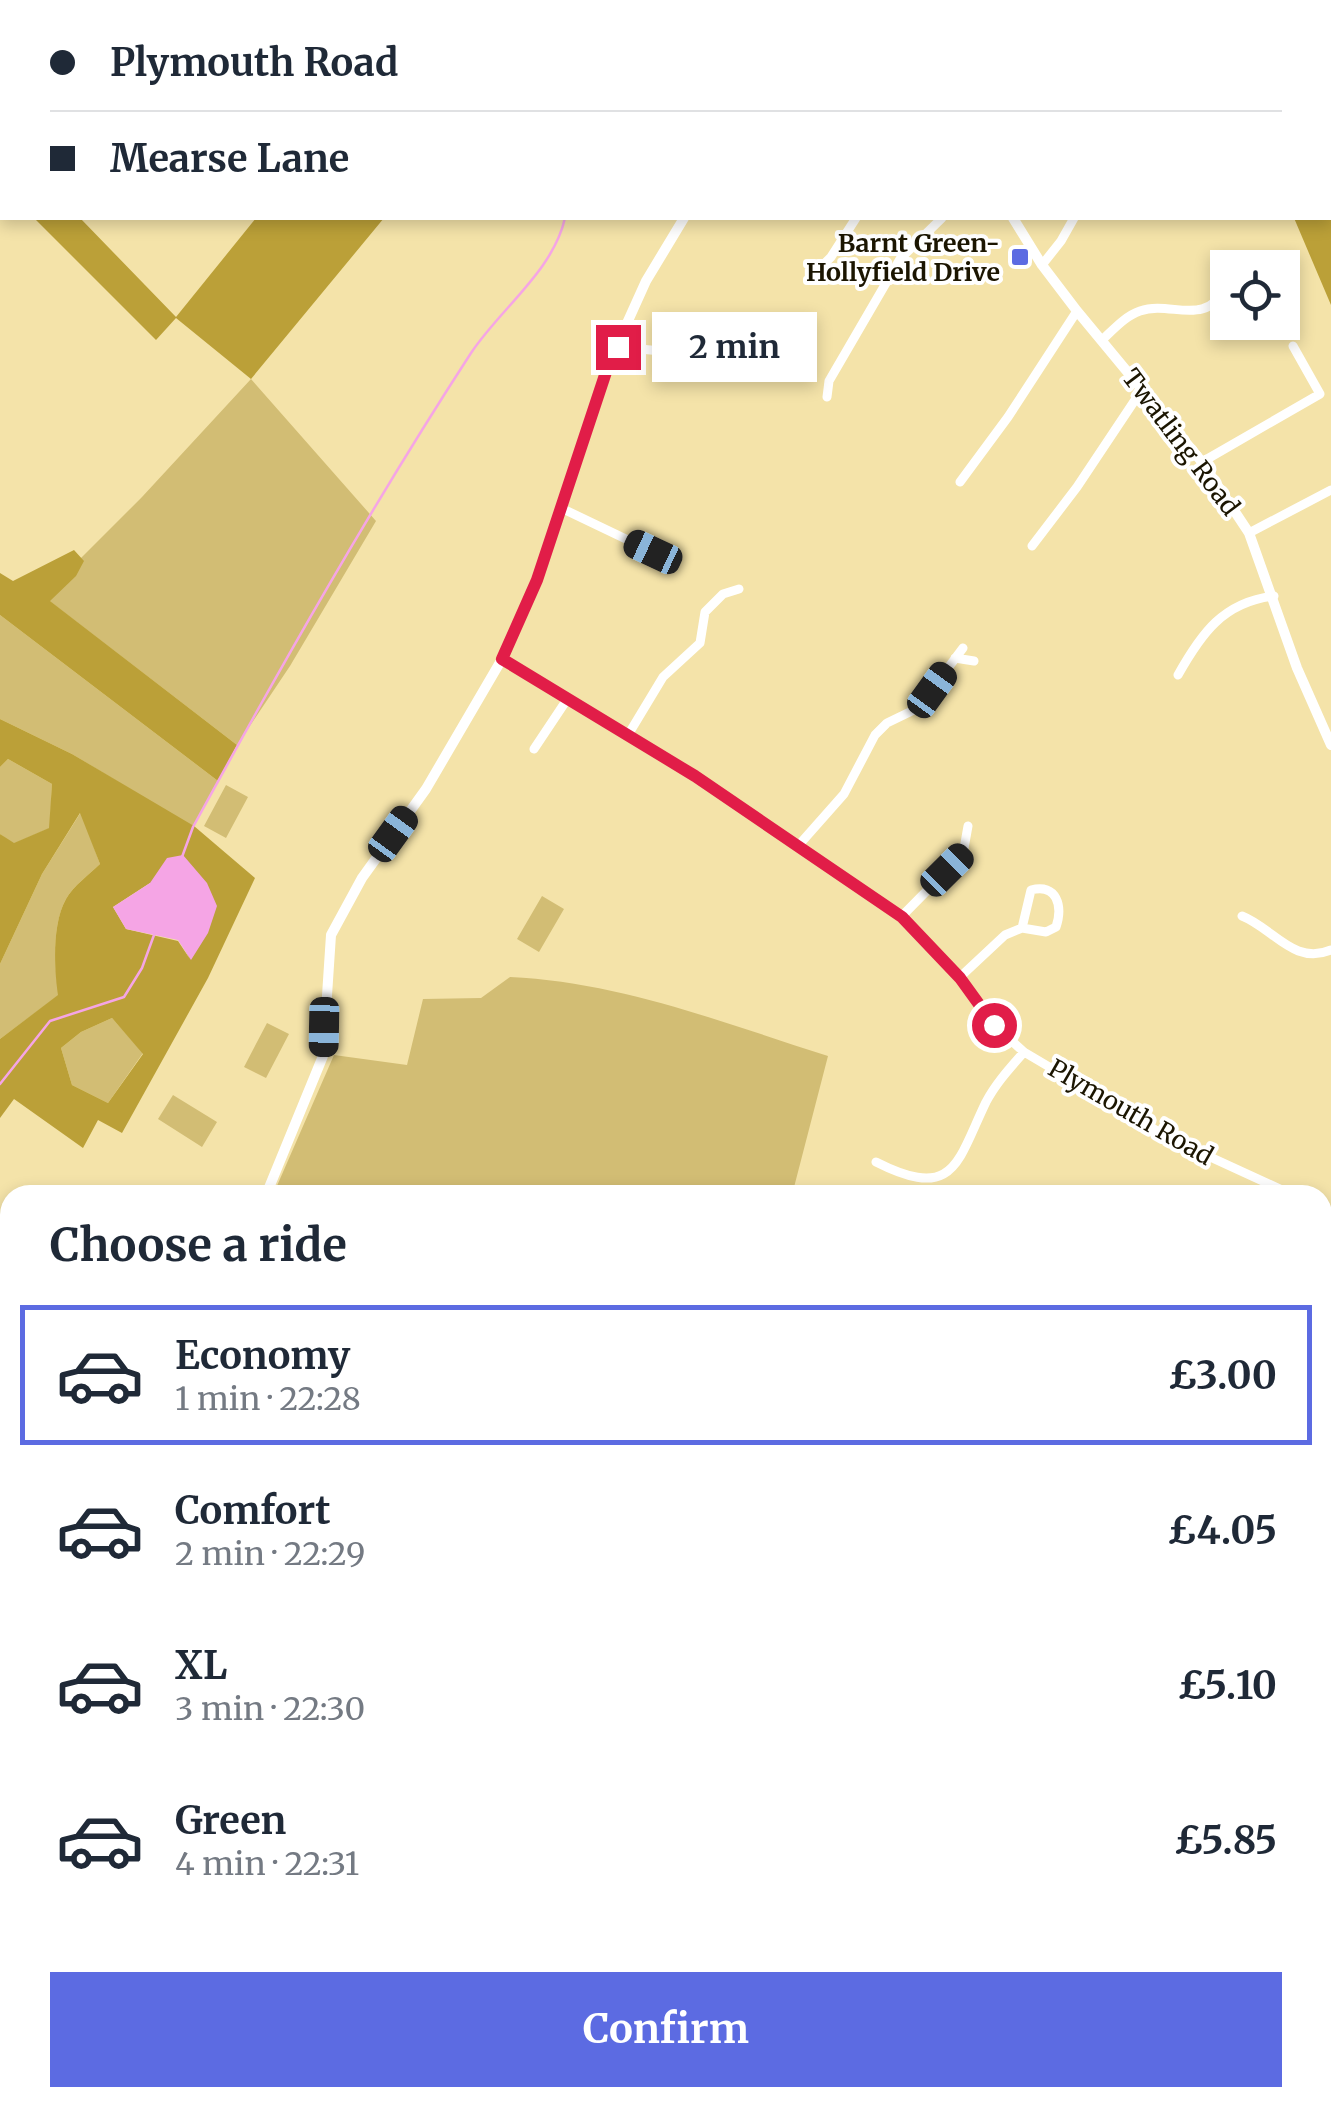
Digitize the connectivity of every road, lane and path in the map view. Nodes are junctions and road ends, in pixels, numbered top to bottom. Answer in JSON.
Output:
{"nodes":[{"id":1,"x":683,"y":220,"type":"edge"},
{"id":2,"x":855,"y":220,"type":"edge"},
{"id":3,"x":940,"y":220,"type":"edge"},
{"id":4,"x":1014,"y":220,"type":"edge"},
{"id":5,"x":1073,"y":220,"type":"edge"},
{"id":6,"x":1042,"y":265,"type":"junction"},
{"id":7,"x":817,"y":271,"type":"dead end"},
{"id":8,"x":1210,"y":304,"type":"edge"},
{"id":9,"x":1077,"y":310,"type":"junction"},
{"id":10,"x":1102,"y":340,"type":"junction"},
{"id":11,"x":1293,"y":346,"type":"dead end"},
{"id":12,"x":618,"y":347,"type":"junction"},
{"id":13,"x":722,"y":373,"type":"dead end"},
{"id":14,"x":1143,"y":388,"type":"junction"},
{"id":15,"x":826,"y":397,"type":"dead end"},
{"id":16,"x":1202,"y":462,"type":"junction"},
{"id":17,"x":960,"y":482,"type":"dead end"},
{"id":18,"x":1331,"y":490,"type":"edge"},
{"id":19,"x":561,"y":508,"type":"junction"},
{"id":20,"x":1249,"y":533,"type":"junction"},
{"id":21,"x":1032,"y":546,"type":"dead end"},
{"id":22,"x":653,"y":552,"type":"dead end"},
{"id":23,"x":739,"y":589,"type":"dead end"},
{"id":24,"x":1274,"y":596,"type":"junction"},
{"id":25,"x":963,"y":648,"type":"dead end"},
{"id":26,"x":954,"y":658,"type":"junction"},
{"id":27,"x":502,"y":659,"type":"junction"},
{"id":28,"x":974,"y":661,"type":"dead end"},
{"id":29,"x":1178,"y":675,"type":"dead end"},
{"id":30,"x":568,"y":698,"type":"junction"},
{"id":31,"x":628,"y":735,"type":"junction"},
{"id":32,"x":1331,"y":745,"type":"edge"},
{"id":33,"x":534,"y":749,"type":"dead end"},
{"id":34,"x":968,"y":826,"type":"dead end"},
{"id":35,"x":798,"y":846,"type":"junction"},
{"id":36,"x":1242,"y":916,"type":"dead end"},
{"id":37,"x":902,"y":917,"type":"junction"},
{"id":38,"x":1022,"y":928,"type":"junction"},
{"id":39,"x":1331,"y":950,"type":"edge"},
{"id":40,"x":960,"y":978,"type":"junction"},
{"id":41,"x":1024,"y":1052,"type":"junction"},
{"id":42,"x":876,"y":1162,"type":"dead end"},
{"id":43,"x":270,"y":1185,"type":"edge"},
{"id":44,"x":1270,"y":1185,"type":"edge"}],
"edges":[{"from":1,"to":12,"type":"street"},
{"from":2,"to":7,"type":"street"},
{"from":3,"to":15,"type":"street"},
{"from":4,"to":6,"type":"street","name":"Twatling Road"},
{"from":5,"to":6,"type":"street"},
{"from":6,"to":9,"type":"street","name":"Twatling Road"},
{"from":8,"to":10,"type":"street"},
{"from":9,"to":10,"type":"street","name":"Twatling Road"},
{"from":9,"to":17,"type":"street"},
{"from":10,"to":14,"type":"street","name":"Twatling Road"},
{"from":11,"to":16,"type":"street"},
{"from":12,"to":13,"type":"street"},
{"from":12,"to":19,"type":"street"},
{"from":14,"to":16,"type":"street","name":"Twatling Road"},
{"from":14,"to":21,"type":"street"},
{"from":16,"to":20,"type":"street","name":"Twatling Road"},
{"from":18,"to":20,"type":"street"},
{"from":19,"to":22,"type":"street"},
{"from":19,"to":27,"type":"street"},
{"from":20,"to":24,"type":"street","name":"Twatling Road"},
{"from":23,"to":31,"type":"street"},
{"from":24,"to":29,"type":"street"},
{"from":24,"to":32,"type":"street","name":"Twatling Road"},
{"from":25,"to":26,"type":"street"},
{"from":26,"to":28,"type":"street"},
{"from":26,"to":35,"type":"street"},
{"from":27,"to":30,"type":"street","name":"Plymouth Road"},
{"from":27,"to":43,"type":"street"},
{"from":30,"to":31,"type":"street","name":"Plymouth Road"},
{"from":30,"to":33,"type":"street"},
{"from":31,"to":35,"type":"street","name":"Plymouth Road"},
{"from":34,"to":37,"type":"street"},
{"from":35,"to":37,"type":"street","name":"Plymouth Road"},
{"from":36,"to":39,"type":"street"},
{"from":37,"to":40,"type":"street","name":"Plymouth Road"},
{"from":38,"to":38,"type":"street"},
{"from":38,"to":40,"type":"street"},
{"from":40,"to":41,"type":"street","name":"Plymouth Road"},
{"from":41,"to":42,"type":"street"},
{"from":41,"to":44,"type":"street","name":"Plymouth Road"}]}
